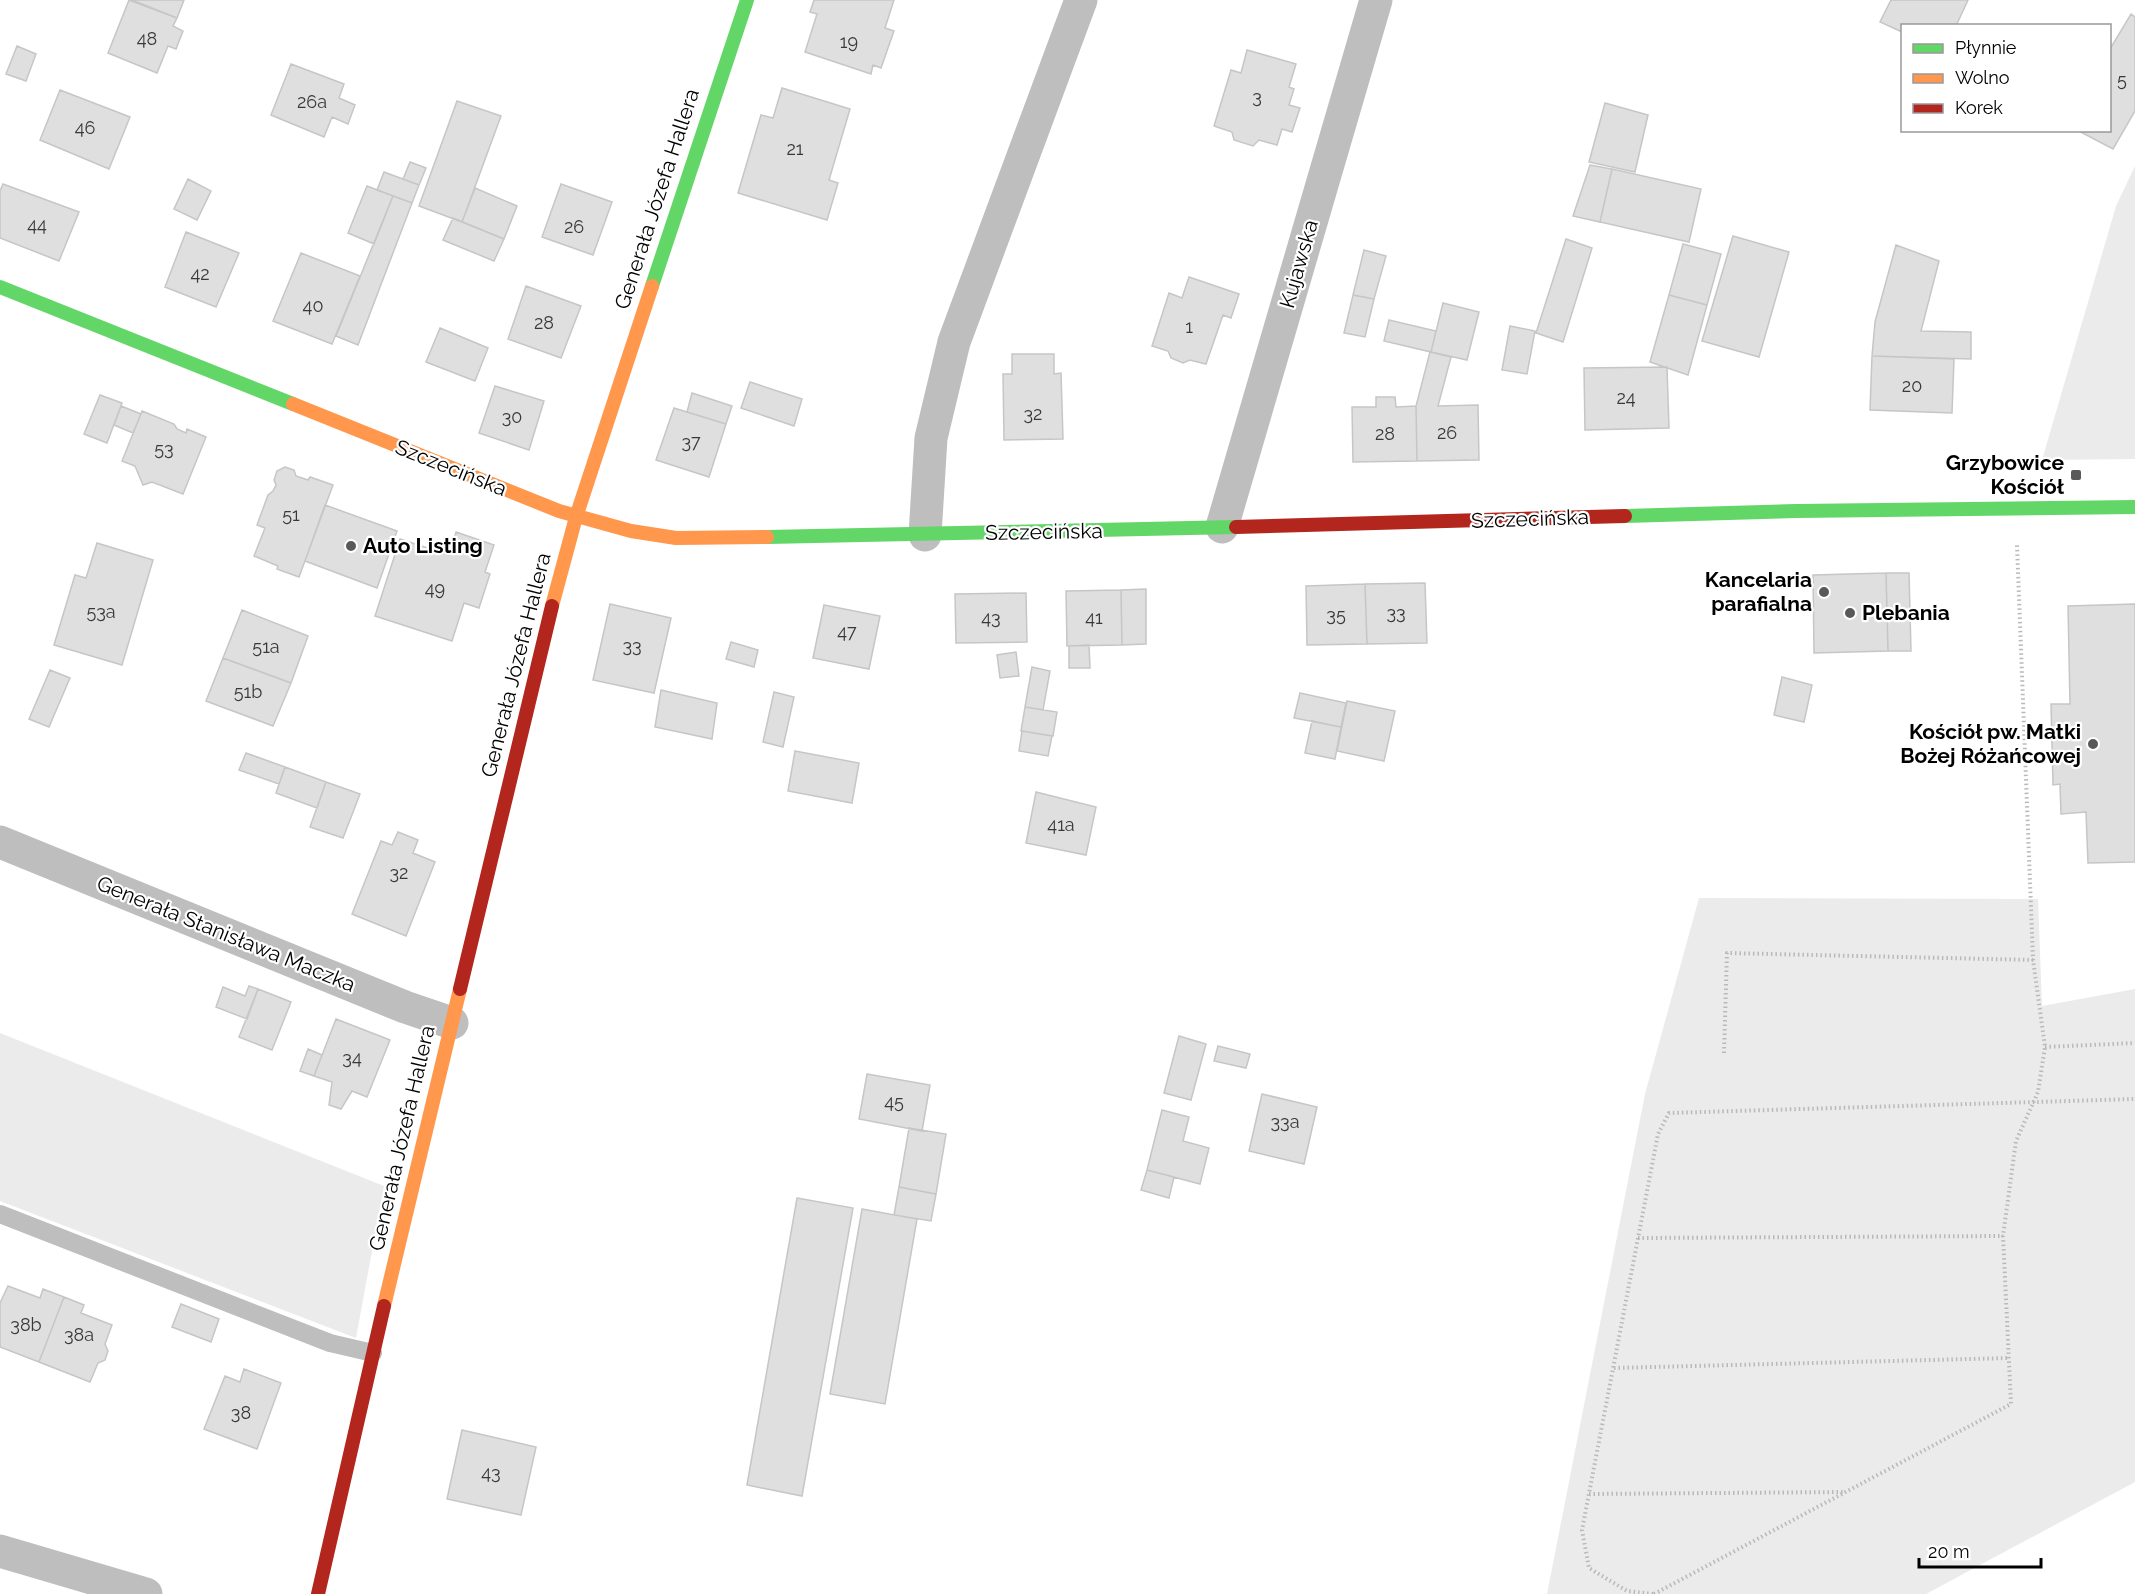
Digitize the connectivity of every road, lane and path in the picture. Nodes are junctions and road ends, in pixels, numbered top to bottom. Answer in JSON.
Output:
{"nodes":[{"id":1,"x":747,"y":0,"type":"edge"},
{"id":2,"x":1081,"y":0,"type":"edge"},
{"id":3,"x":1376,"y":0,"type":"edge"},
{"id":4,"x":0,"y":287,"type":"edge"},
{"id":5,"x":2135,"y":507,"type":"edge"},
{"id":6,"x":2016,"y":508,"type":"junction"},
{"id":7,"x":576,"y":517,"type":"junction"},
{"id":8,"x":1222,"y":527,"type":"junction"},
{"id":9,"x":925,"y":535,"type":"junction"},
{"id":10,"x":0,"y":842,"type":"edge"},
{"id":11,"x":2033,"y":960,"type":"junction"},
{"id":12,"x":452,"y":1023,"type":"junction"},
{"id":13,"x":2135,"y":1043,"type":"edge"},
{"id":14,"x":2045,"y":1047,"type":"junction"},
{"id":15,"x":1724,"y":1053,"type":"dead end"},
{"id":16,"x":2135,"y":1099,"type":"edge"},
{"id":17,"x":2033,"y":1101,"type":"junction"},
{"id":18,"x":0,"y":1214,"type":"edge"},
{"id":19,"x":2003,"y":1236,"type":"junction"},
{"id":20,"x":1638,"y":1238,"type":"junction"},
{"id":21,"x":373,"y":1353,"type":"junction"},
{"id":22,"x":2009,"y":1358,"type":"junction"},
{"id":23,"x":1613,"y":1368,"type":"junction"},
{"id":24,"x":1846,"y":1491,"type":"junction"},
{"id":25,"x":1589,"y":1494,"type":"junction"},
{"id":26,"x":0,"y":1551,"type":"edge"},
{"id":27,"x":146,"y":1594,"type":"edge"},
{"id":28,"x":318,"y":1594,"type":"edge"},
{"id":29,"x":1654,"y":1594,"type":"edge"}],
"edges":[{"from":1,"to":7,"type":"street","name":"Generała Józefa Hallera"},
{"from":2,"to":9,"type":"street"},
{"from":3,"to":8,"type":"street","name":"Kujawska"},
{"from":4,"to":7,"type":"street","name":"Szczecińska"},
{"from":5,"to":6,"type":"street","name":"Szczecińska"},
{"from":6,"to":8,"type":"street","name":"Szczecińska"},
{"from":6,"to":11,"type":"path"},
{"from":7,"to":9,"type":"street","name":"Szczecińska"},
{"from":7,"to":12,"type":"street","name":"Generała Józefa Hallera"},
{"from":8,"to":9,"type":"street","name":"Szczecińska"},
{"from":10,"to":12,"type":"street","name":"Generała Stanisława Maczka"},
{"from":11,"to":14,"type":"path"},
{"from":11,"to":15,"type":"path"},
{"from":12,"to":21,"type":"street","name":"Generała Józefa Hallera"},
{"from":13,"to":14,"type":"path"},
{"from":14,"to":17,"type":"path"},
{"from":16,"to":17,"type":"path"},
{"from":17,"to":19,"type":"path"},
{"from":17,"to":20,"type":"path"},
{"from":18,"to":21,"type":"lane"},
{"from":19,"to":20,"type":"path"},
{"from":19,"to":22,"type":"path"},
{"from":20,"to":23,"type":"path"},
{"from":21,"to":28,"type":"street","name":"Generała Józefa Hallera"},
{"from":22,"to":23,"type":"path"},
{"from":22,"to":24,"type":"path"},
{"from":23,"to":25,"type":"path"},
{"from":24,"to":25,"type":"path"},
{"from":24,"to":29,"type":"path"},
{"from":25,"to":29,"type":"path"},
{"from":26,"to":27,"type":"street"}]}
